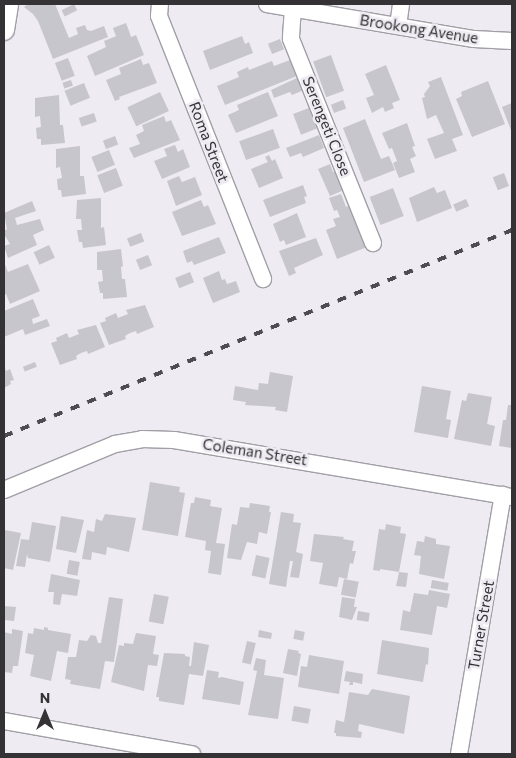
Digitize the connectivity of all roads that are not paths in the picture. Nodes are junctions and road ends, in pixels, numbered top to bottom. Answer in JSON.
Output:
{"nodes":[{"id":1,"x":8,"y":4,"type":"edge"},
{"id":2,"x":160,"y":4,"type":"edge"},
{"id":3,"x":267,"y":4,"type":"edge"},
{"id":4,"x":401,"y":4,"type":"edge"},
{"id":5,"x":293,"y":8,"type":"junction"},
{"id":6,"x":398,"y":26,"type":"junction"},
{"id":7,"x":4,"y":30,"type":"edge"},
{"id":8,"x":512,"y":41,"type":"edge"},
{"id":9,"x":373,"y":243,"type":"dead end"},
{"id":10,"x":263,"y":279,"type":"dead end"},
{"id":11,"x":4,"y":490,"type":"edge"},
{"id":12,"x":507,"y":496,"type":"edge"},
{"id":13,"x":4,"y":721,"type":"edge"},
{"id":14,"x":192,"y":754,"type":"edge"},
{"id":15,"x":458,"y":754,"type":"edge"}],
"edges":[{"from":1,"to":7,"type":"main road"},
{"from":2,"to":10,"type":"street","name":"Roma Street"},
{"from":3,"to":5,"type":"street","name":"Brookong Avenue"},
{"from":4,"to":6,"type":"street"},
{"from":5,"to":6,"type":"street","name":"Brookong Avenue"},
{"from":5,"to":9,"type":"street","name":"Serengeti Close"},
{"from":6,"to":8,"type":"street","name":"Brookong Avenue"},
{"from":11,"to":12,"type":"street","name":"Coleman Street"},
{"from":12,"to":15,"type":"street","name":"Turner Street"},
{"from":13,"to":14,"type":"street"}]}
